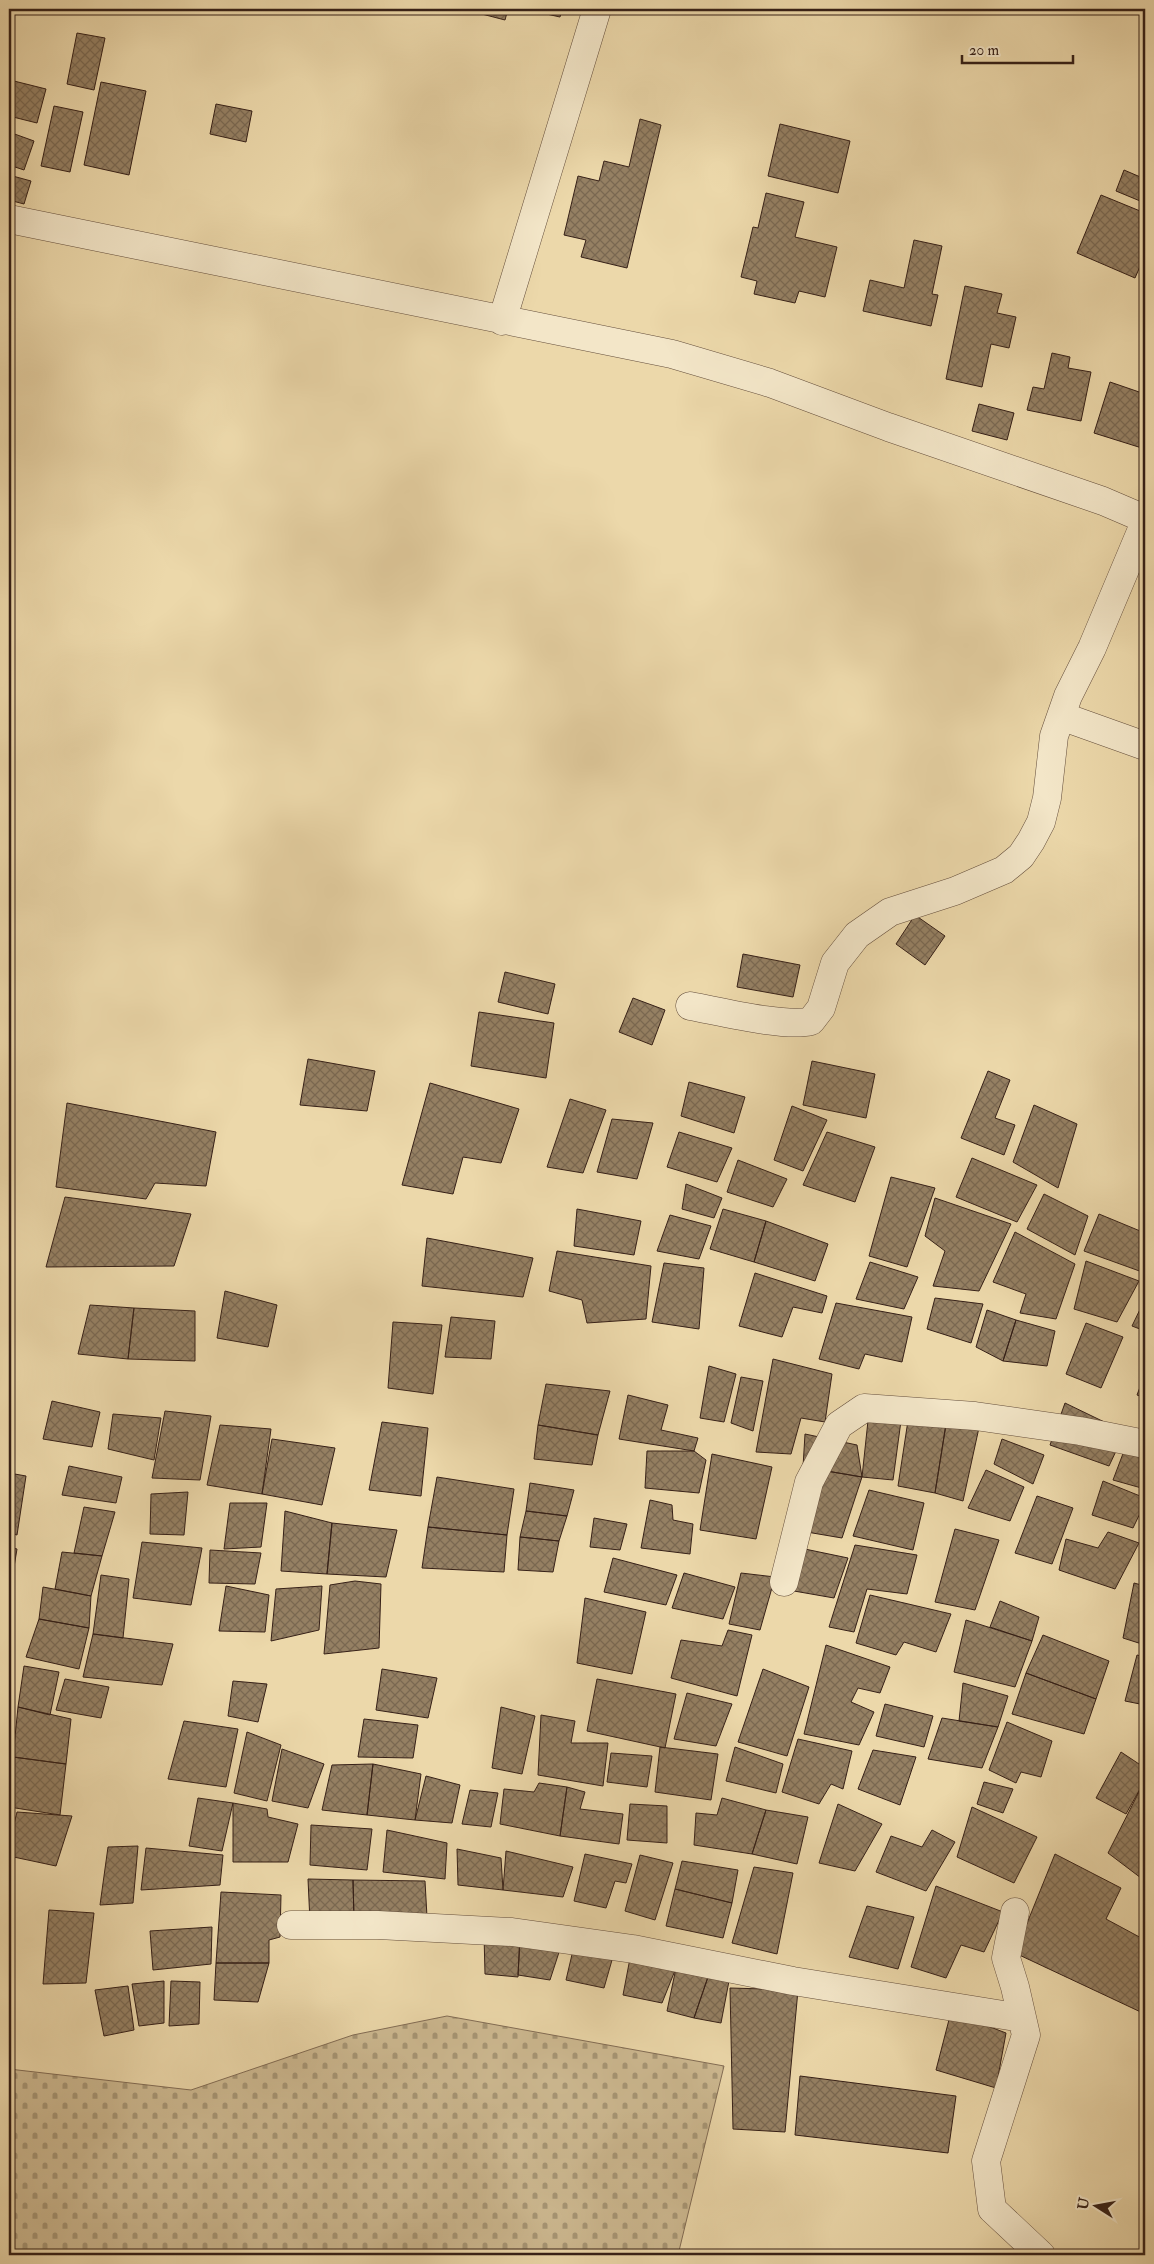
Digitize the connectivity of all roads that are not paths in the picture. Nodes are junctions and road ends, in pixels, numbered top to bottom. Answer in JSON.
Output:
{"nodes":[{"id":1,"x":597,"y":9,"type":"edge"},
{"id":2,"x":9,"y":219,"type":"edge"},
{"id":3,"x":502,"y":320,"type":"junction"},
{"id":4,"x":1145,"y":521,"type":"edge"},
{"id":5,"x":1061,"y":716,"type":"junction"},
{"id":6,"x":1145,"y":746,"type":"edge"},
{"id":7,"x":690,"y":1006,"type":"dead end"},
{"id":8,"x":1145,"y":1444,"type":"edge"},
{"id":9,"x":784,"y":1582,"type":"dead end"},
{"id":10,"x":1015,"y":1912,"type":"dead end"},
{"id":11,"x":291,"y":1925,"type":"dead end"},
{"id":12,"x":1022,"y":2018,"type":"junction"},
{"id":13,"x":1041,"y":2255,"type":"edge"}],
"edges":[{"from":1,"to":3,"type":"street"},
{"from":2,"to":3,"type":"street"},
{"from":3,"to":4,"type":"street"},
{"from":4,"to":5,"type":"street"},
{"from":5,"to":6,"type":"street"},
{"from":5,"to":7,"type":"street"},
{"from":8,"to":9,"type":"street"},
{"from":10,"to":12,"type":"street"},
{"from":11,"to":12,"type":"street"},
{"from":12,"to":13,"type":"street"}]}
